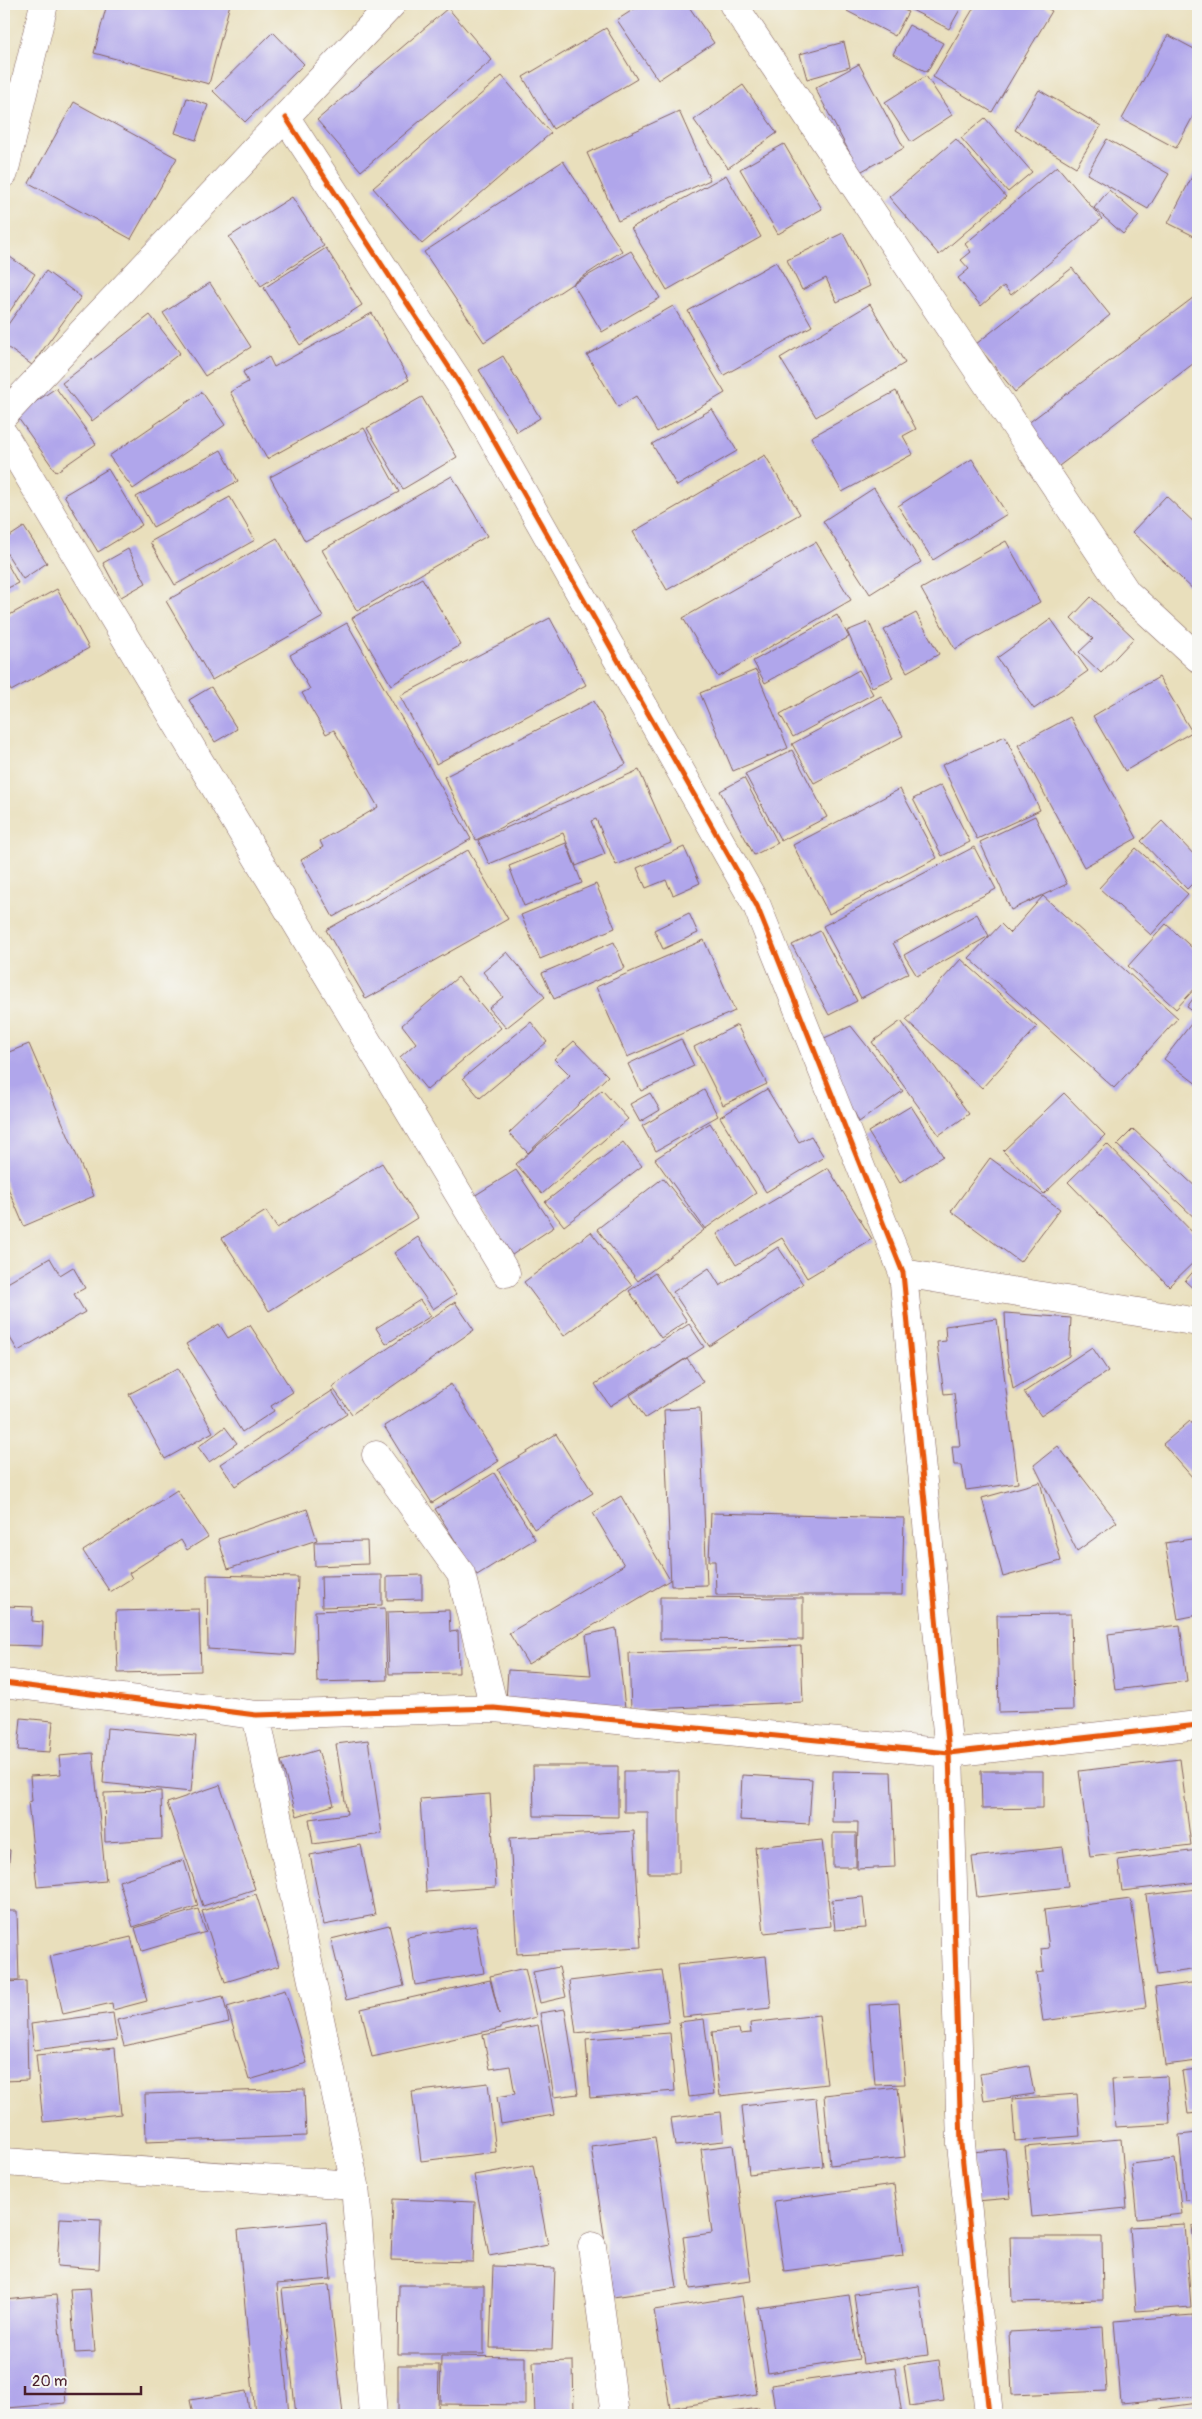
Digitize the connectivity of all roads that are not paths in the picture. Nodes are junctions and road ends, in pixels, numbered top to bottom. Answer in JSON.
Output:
{"nodes":[{"id":1,"x":44,"y":4,"type":"edge"},
{"id":2,"x":392,"y":4,"type":"edge"},
{"id":3,"x":733,"y":4,"type":"edge"},
{"id":4,"x":286,"y":118,"type":"junction"},
{"id":5,"x":4,"y":173,"type":"edge"},
{"id":6,"x":4,"y":415,"type":"edge"},
{"id":7,"x":4,"y":435,"type":"edge"},
{"id":8,"x":1198,"y":658,"type":"edge"},
{"id":9,"x":506,"y":1273,"type":"dead end"},
{"id":10,"x":903,"y":1273,"type":"junction"},
{"id":11,"x":1198,"y":1322,"type":"edge"},
{"id":12,"x":376,"y":1455,"type":"dead end"},
{"id":13,"x":4,"y":1683,"type":"edge"},
{"id":14,"x":494,"y":1708,"type":"junction"},
{"id":15,"x":256,"y":1715,"type":"junction"},
{"id":16,"x":1198,"y":1725,"type":"edge"},
{"id":17,"x":949,"y":1753,"type":"junction"},
{"id":18,"x":4,"y":2162,"type":"edge"},
{"id":19,"x":355,"y":2185,"type":"junction"},
{"id":20,"x":592,"y":2246,"type":"dead end"},
{"id":21,"x":373,"y":2415,"type":"edge"},
{"id":22,"x":614,"y":2415,"type":"edge"},
{"id":23,"x":988,"y":2415,"type":"edge"}],
"edges":[{"from":1,"to":5,"type":"street"},
{"from":2,"to":4,"type":"street"},
{"from":3,"to":8,"type":"street"},
{"from":4,"to":6,"type":"street"},
{"from":4,"to":10,"type":"street"},
{"from":7,"to":9,"type":"street"},
{"from":10,"to":11,"type":"street"},
{"from":10,"to":17,"type":"street"},
{"from":12,"to":14,"type":"street"},
{"from":13,"to":15,"type":"street"},
{"from":14,"to":15,"type":"street"},
{"from":14,"to":17,"type":"street"},
{"from":15,"to":19,"type":"street"},
{"from":16,"to":17,"type":"street"},
{"from":17,"to":23,"type":"street"},
{"from":18,"to":19,"type":"street"},
{"from":19,"to":21,"type":"street"},
{"from":20,"to":22,"type":"street"}]}
